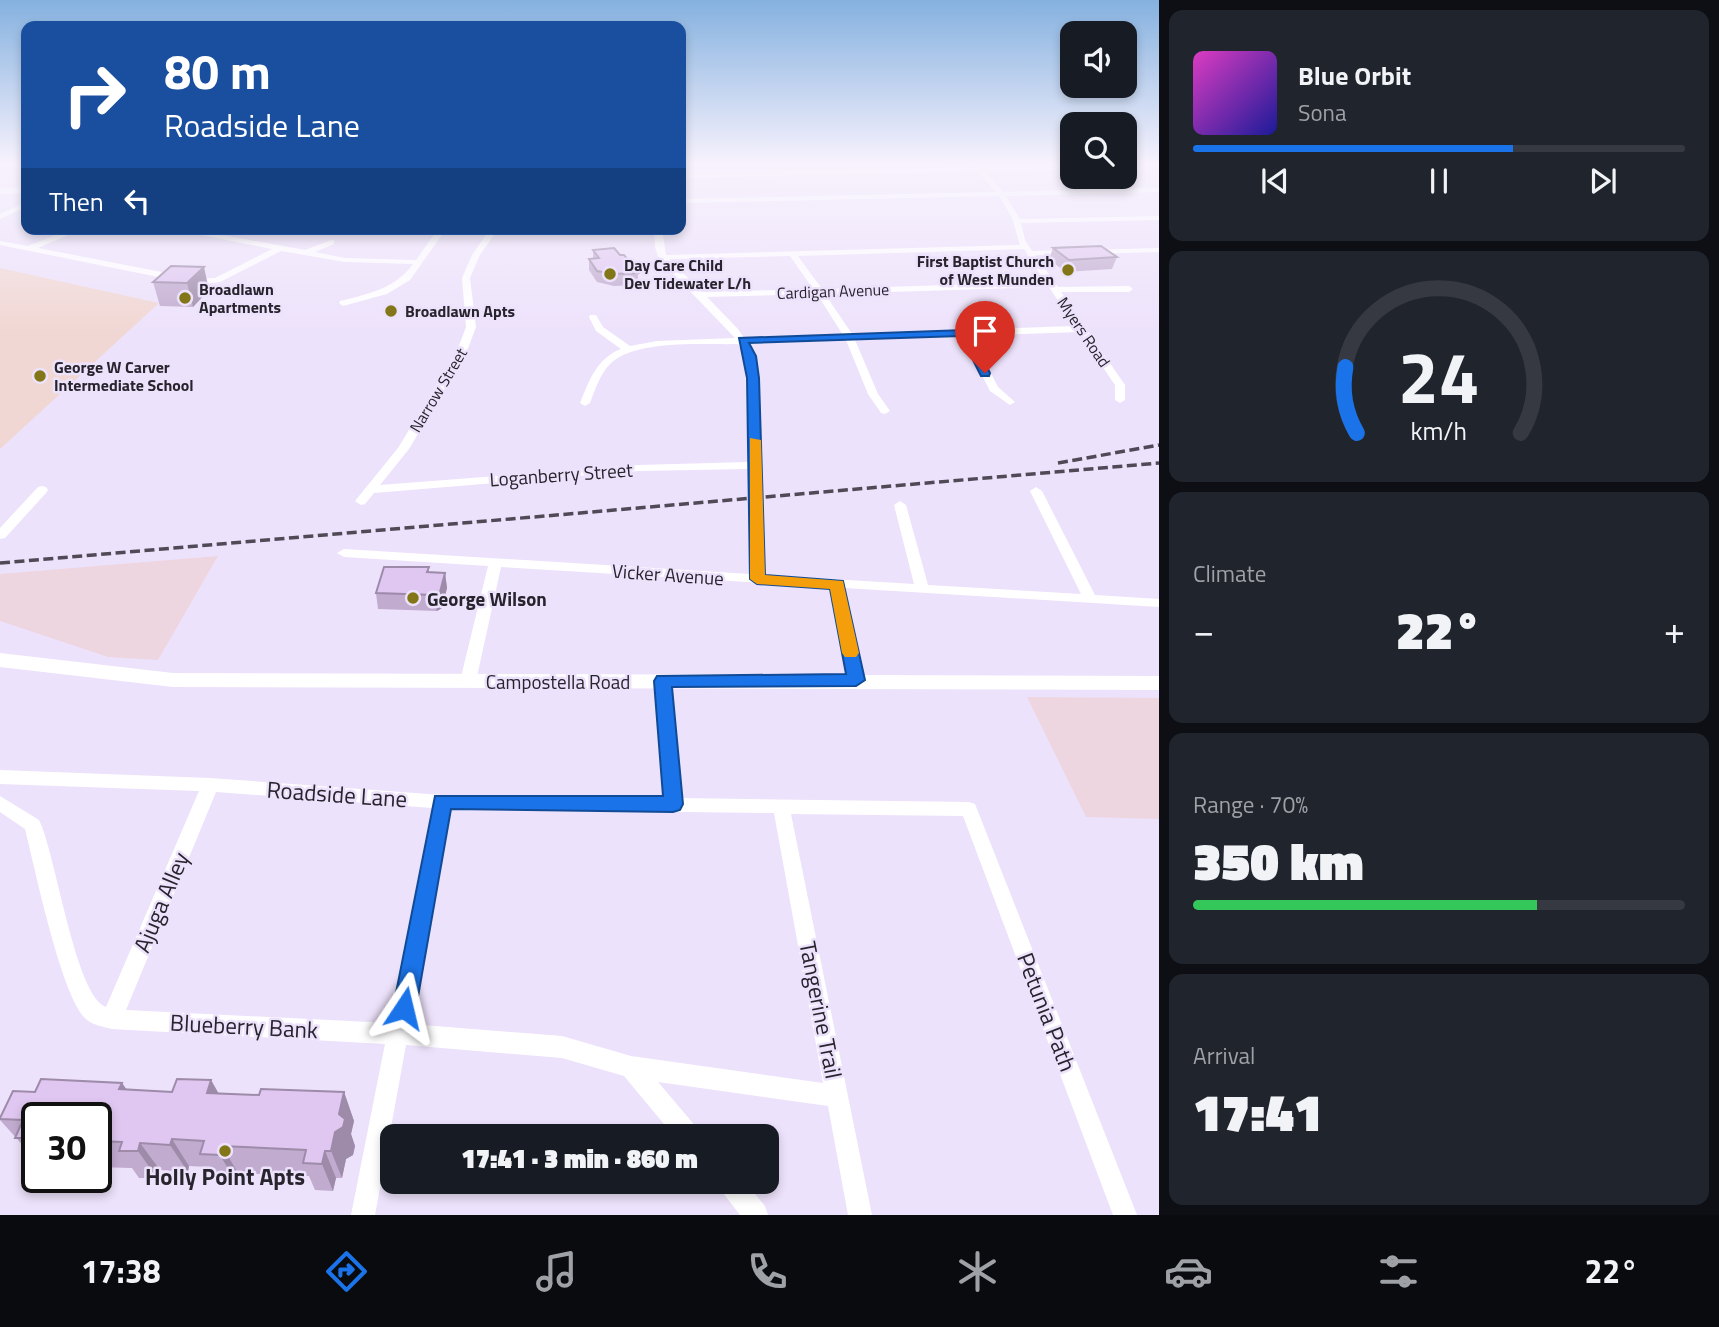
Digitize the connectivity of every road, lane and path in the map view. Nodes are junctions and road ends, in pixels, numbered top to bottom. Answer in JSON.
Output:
{"nodes":[{"id":1,"x":1079,"y":220,"type":"edge"},
{"id":2,"x":1018,"y":221,"type":"joint"},
{"id":3,"x":64,"y":235,"type":"edge"},
{"id":4,"x":212,"y":235,"type":"edge"},
{"id":5,"x":438,"y":235,"type":"edge"},
{"id":6,"x":490,"y":235,"type":"edge"},
{"id":7,"x":659,"y":235,"type":"edge"},
{"id":8,"x":331,"y":242,"type":"dead end"},
{"id":9,"x":0,"y":243,"type":"edge"},
{"id":10,"x":30,"y":249,"type":"junction"},
{"id":11,"x":278,"y":249,"type":"junction"},
{"id":12,"x":1029,"y":250,"type":"junction"},
{"id":13,"x":1159,"y":250,"type":"edge"},
{"id":14,"x":306,"y":253,"type":"junction"},
{"id":15,"x":792,"y":253,"type":"junction"},
{"id":16,"x":662,"y":257,"type":"junction"},
{"id":17,"x":418,"y":262,"type":"junction"},
{"id":18,"x":1054,"y":287,"type":"junction"},
{"id":19,"x":1129,"y":289,"type":"dead end"},
{"id":20,"x":820,"y":292,"type":"junction"},
{"id":21,"x":700,"y":295,"type":"junction"},
{"id":22,"x":343,"y":303,"type":"dead end"},
{"id":23,"x":593,"y":317,"type":"dead end"},
{"id":24,"x":1082,"y":329,"type":"junction"},
{"id":25,"x":965,"y":333,"type":"junction"},
{"id":26,"x":848,"y":336,"type":"junction"},
{"id":27,"x":743,"y":340,"type":"junction"},
{"id":28,"x":627,"y":349,"type":"junction"},
{"id":29,"x":1120,"y":400,"type":"dead end"},
{"id":30,"x":1010,"y":402,"type":"dead end"},
{"id":31,"x":585,"y":403,"type":"dead end"},
{"id":32,"x":885,"y":411,"type":"dead end"},
{"id":33,"x":755,"y":465,"type":"junction"},
{"id":34,"x":42,"y":490,"type":"dead end"},
{"id":35,"x":368,"y":490,"type":"junction"},
{"id":36,"x":1036,"y":491,"type":"dead end"},
{"id":37,"x":361,"y":501,"type":"dead end"},
{"id":38,"x":900,"y":505,"type":"dead end"},
{"id":39,"x":0,"y":535,"type":"edge"},
{"id":40,"x":344,"y":553,"type":"dead end"},
{"id":41,"x":495,"y":564,"type":"junction"},
{"id":42,"x":757,"y":579,"type":"junction"},
{"id":43,"x":837,"y":584,"type":"junction"},
{"id":44,"x":922,"y":589,"type":"junction"},
{"id":45,"x":1090,"y":599,"type":"junction"},
{"id":46,"x":1159,"y":603,"type":"edge"},
{"id":47,"x":0,"y":660,"type":"edge"},
{"id":48,"x":856,"y":680,"type":"junction"},
{"id":49,"x":468,"y":681,"type":"junction"},
{"id":50,"x":663,"y":681,"type":"junction"},
{"id":51,"x":1159,"y":683,"type":"edge"},
{"id":52,"x":0,"y":777,"type":"edge"},
{"id":53,"x":210,"y":785,"type":"junction"},
{"id":54,"x":442,"y":802,"type":"junction"},
{"id":55,"x":0,"y":803,"type":"edge"},
{"id":56,"x":673,"y":804,"type":"junction"},
{"id":57,"x":781,"y":805,"type":"junction"},
{"id":58,"x":969,"y":810,"type":"joint"},
{"id":59,"x":111,"y":1019,"type":"junction"},
{"id":60,"x":400,"y":1034,"type":"junction"},
{"id":61,"x":631,"y":1067,"type":"junction"},
{"id":62,"x":838,"y":1096,"type":"junction"},
{"id":63,"x":679,"y":1124,"type":"edge"},
{"id":64,"x":739,"y":1194,"type":"edge"},
{"id":65,"x":363,"y":1215,"type":"edge"},
{"id":66,"x":756,"y":1215,"type":"edge"},
{"id":67,"x":860,"y":1215,"type":"edge"},
{"id":68,"x":1125,"y":1215,"type":"edge"}],
"edges":[{"from":1,"to":2,"type":"street"},
{"from":2,"to":12,"type":"street","name":"Myers Road"},
{"from":3,"to":10,"type":"street"},
{"from":4,"to":11,"type":"street"},
{"from":5,"to":17,"type":"street"},
{"from":6,"to":35,"type":"street","name":"Narrow Street"},
{"from":7,"to":16,"type":"street"},
{"from":8,"to":14,"type":"street"},
{"from":9,"to":10,"type":"street"},
{"from":10,"to":11,"type":"street"},
{"from":11,"to":14,"type":"street"},
{"from":12,"to":13,"type":"street"},
{"from":12,"to":15,"type":"street"},
{"from":12,"to":18,"type":"street","name":"Myers Road"},
{"from":14,"to":17,"type":"street"},
{"from":15,"to":16,"type":"street"},
{"from":15,"to":20,"type":"street"},
{"from":16,"to":21,"type":"street"},
{"from":17,"to":22,"type":"street"},
{"from":18,"to":19,"type":"street","name":"Cardigan Avenue"},
{"from":18,"to":20,"type":"street","name":"Cardigan Avenue"},
{"from":18,"to":24,"type":"street","name":"Myers Road"},
{"from":20,"to":21,"type":"street","name":"Cardigan Avenue"},
{"from":20,"to":26,"type":"street"},
{"from":21,"to":27,"type":"street"},
{"from":23,"to":28,"type":"street"},
{"from":24,"to":25,"type":"street"},
{"from":24,"to":29,"type":"street","name":"Myers Road"},
{"from":25,"to":26,"type":"street"},
{"from":25,"to":30,"type":"street"},
{"from":26,"to":27,"type":"street"},
{"from":26,"to":32,"type":"street"},
{"from":27,"to":28,"type":"street"},
{"from":27,"to":33,"type":"street"},
{"from":28,"to":31,"type":"street"},
{"from":33,"to":35,"type":"street","name":"Loganberry Street"},
{"from":33,"to":42,"type":"street"},
{"from":34,"to":39,"type":"street"},
{"from":35,"to":37,"type":"street","name":"Narrow Street"},
{"from":36,"to":45,"type":"street"},
{"from":38,"to":44,"type":"street"},
{"from":40,"to":41,"type":"street","name":"Vicker Avenue"},
{"from":41,"to":42,"type":"street","name":"Vicker Avenue"},
{"from":41,"to":49,"type":"street"},
{"from":42,"to":43,"type":"street","name":"Vicker Avenue"},
{"from":43,"to":44,"type":"street","name":"Vicker Avenue"},
{"from":43,"to":48,"type":"street"},
{"from":44,"to":45,"type":"street","name":"Vicker Avenue"},
{"from":45,"to":46,"type":"street","name":"Vicker Avenue"},
{"from":47,"to":49,"type":"main road","name":"Campostella Road"},
{"from":48,"to":50,"type":"main road","name":"Campostella Road"},
{"from":48,"to":51,"type":"main road","name":"Campostella Road"},
{"from":49,"to":50,"type":"main road","name":"Campostella Road"},
{"from":50,"to":56,"type":"street"},
{"from":52,"to":53,"type":"street","name":"Roadside Lane"},
{"from":53,"to":54,"type":"street","name":"Roadside Lane"},
{"from":53,"to":59,"type":"street","name":"Ajuga Alley"},
{"from":54,"to":56,"type":"street","name":"Roadside Lane"},
{"from":54,"to":60,"type":"street"},
{"from":55,"to":59,"type":"street"},
{"from":56,"to":57,"type":"street","name":"Roadside Lane"},
{"from":57,"to":58,"type":"street","name":"Roadside Lane"},
{"from":57,"to":62,"type":"street","name":"Tangerine Trail"},
{"from":58,"to":68,"type":"street","name":"Petunia Path"},
{"from":59,"to":60,"type":"street","name":"Blueberry Bank"},
{"from":60,"to":61,"type":"street","name":"Blueberry Bank"},
{"from":60,"to":65,"type":"street"},
{"from":61,"to":62,"type":"street","name":"Blueberry Bank"},
{"from":61,"to":63,"type":"street"},
{"from":62,"to":67,"type":"street","name":"Tangerine Trail"},
{"from":64,"to":66,"type":"street"}]}
